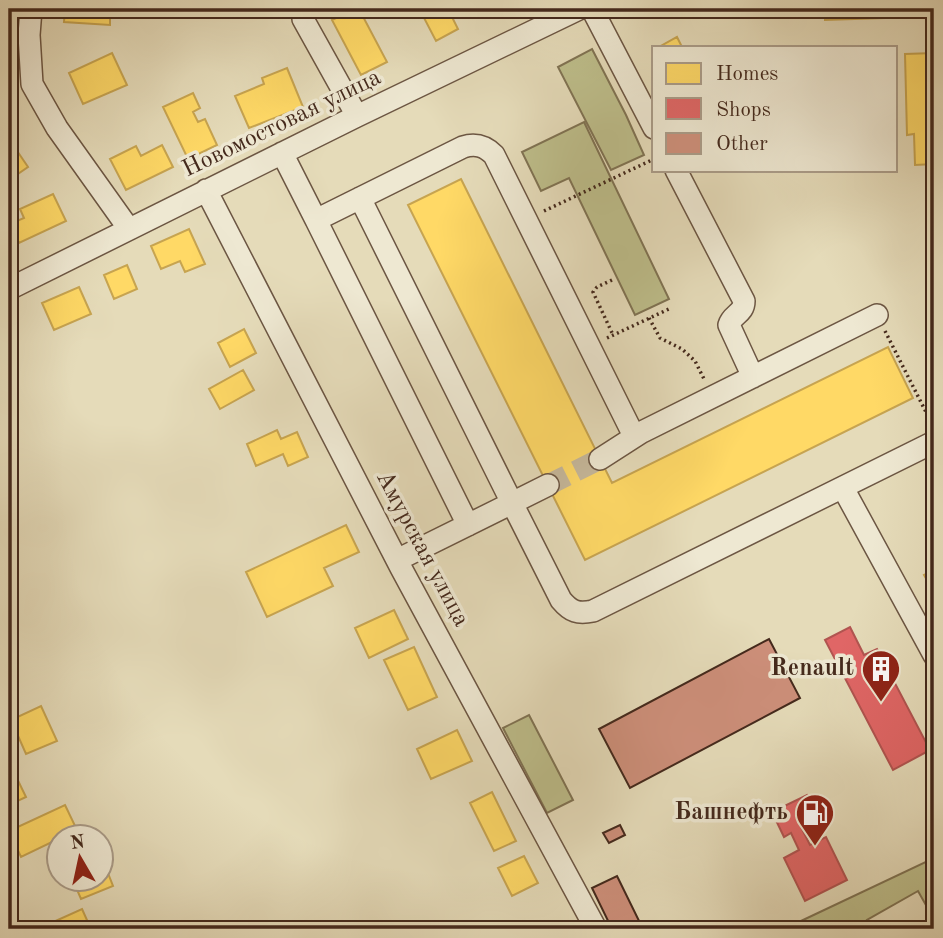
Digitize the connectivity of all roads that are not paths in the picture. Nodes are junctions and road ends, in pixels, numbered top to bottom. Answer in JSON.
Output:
{"nodes":[{"id":1,"x":32,"y":9,"type":"edge"},
{"id":2,"x":303,"y":9,"type":"edge"},
{"id":3,"x":579,"y":9,"type":"edge"},
{"id":4,"x":592,"y":9,"type":"edge"},
{"id":5,"x":357,"y":116,"type":"junction"},
{"id":6,"x":652,"y":124,"type":"edge"},
{"id":7,"x":282,"y":153,"type":"junction"},
{"id":8,"x":677,"y":172,"type":"edge"},
{"id":9,"x":206,"y":190,"type":"junction"},
{"id":10,"x":360,"y":198,"type":"junction"},
{"id":11,"x":316,"y":220,"type":"junction"},
{"id":12,"x":128,"y":229,"type":"junction"},
{"id":13,"x":9,"y":289,"type":"edge"},
{"id":14,"x":877,"y":315,"type":"road end"},
{"id":15,"x":753,"y":377,"type":"junction"},
{"id":16,"x":634,"y":436,"type":"junction"},
{"id":17,"x":934,"y":442,"type":"edge"},
{"id":18,"x":600,"y":459,"type":"tunnel mouth"},
{"id":19,"x":548,"y":485,"type":"tunnel mouth"},
{"id":20,"x":843,"y":488,"type":"junction"},
{"id":21,"x":512,"y":503,"type":"junction"},
{"id":22,"x":468,"y":525,"type":"junction"},
{"id":23,"x":397,"y":560,"type":"junction"},
{"id":24,"x":934,"y":655,"type":"edge"},
{"id":25,"x":596,"y":929,"type":"edge"}],
"edges":[{"from":1,"to":12,"type":"street"},
{"from":2,"to":5,"type":"street"},
{"from":3,"to":5,"type":"street","name":"Новомостовая улица"},
{"from":4,"to":6,"type":"street"},
{"from":5,"to":7,"type":"street","name":"Новомостовая улица"},
{"from":7,"to":9,"type":"street","name":"Новомостовая улица"},
{"from":7,"to":11,"type":"street"},
{"from":8,"to":15,"type":"street"},
{"from":9,"to":12,"type":"street","name":"Новомостовая улица"},
{"from":9,"to":23,"type":"street","name":"Амурская улица"},
{"from":10,"to":11,"type":"street"},
{"from":10,"to":16,"type":"street"},
{"from":10,"to":21,"type":"street"},
{"from":11,"to":22,"type":"street"},
{"from":12,"to":13,"type":"street","name":"Новомостовая улица"},
{"from":14,"to":15,"type":"street"},
{"from":15,"to":16,"type":"street"},
{"from":16,"to":18,"type":"street"},
{"from":17,"to":20,"type":"street"},
{"from":19,"to":21,"type":"street"},
{"from":20,"to":21,"type":"street"},
{"from":20,"to":24,"type":"street"},
{"from":21,"to":22,"type":"street"},
{"from":22,"to":23,"type":"street"},
{"from":23,"to":25,"type":"street","name":"Амурская улица"}]}
